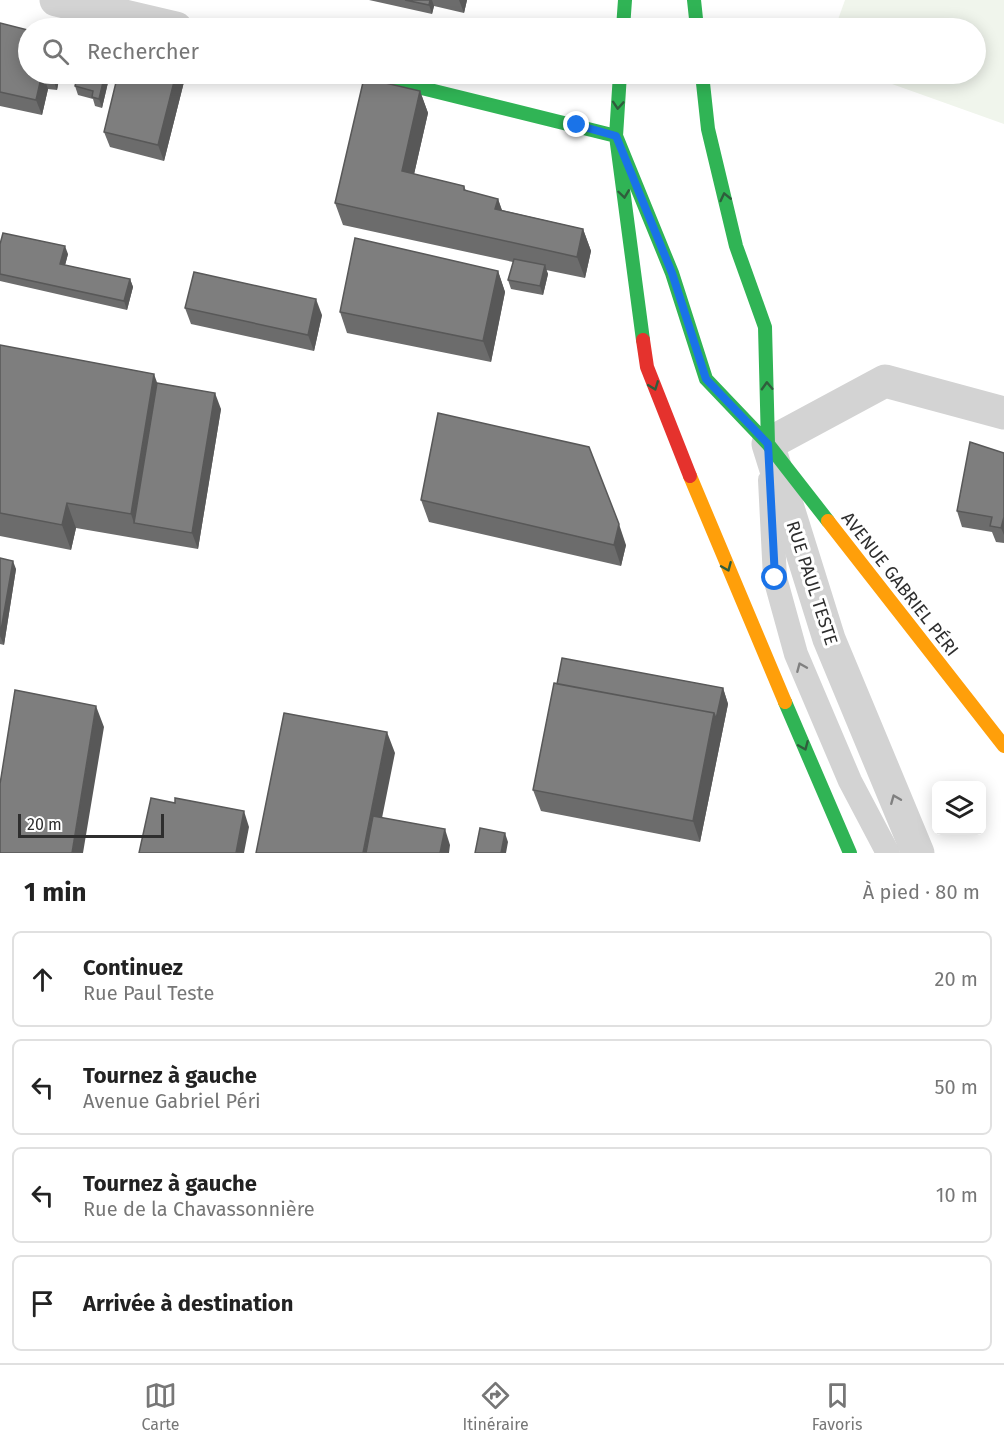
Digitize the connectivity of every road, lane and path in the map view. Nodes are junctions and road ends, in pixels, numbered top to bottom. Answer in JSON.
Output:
{"nodes":[{"id":1,"x":56,"y":0,"type":"edge"},
{"id":2,"x":625,"y":0,"type":"edge"},
{"id":3,"x":694,"y":0,"type":"edge"},
{"id":4,"x":133,"y":18,"type":"edge"},
{"id":5,"x":624,"y":18,"type":"edge"},
{"id":6,"x":696,"y":18,"type":"edge"},
{"id":7,"x":405,"y":84,"type":"edge"},
{"id":8,"x":619,"y":84,"type":"edge"},
{"id":9,"x":703,"y":84,"type":"edge"},
{"id":10,"x":616,"y":136,"type":"junction"},
{"id":11,"x":1004,"y":413,"type":"edge"},
{"id":12,"x":768,"y":444,"type":"junction"},
{"id":13,"x":1004,"y":747,"type":"edge"},
{"id":14,"x":850,"y":853,"type":"edge"},
{"id":15,"x":888,"y":853,"type":"edge"},
{"id":16,"x":918,"y":853,"type":"edge"}],
"edges":[{"from":1,"to":4,"type":"street"},
{"from":2,"to":5,"type":"main road"},
{"from":3,"to":6,"type":"main road"},
{"from":7,"to":10,"type":"main road"},
{"from":8,"to":10,"type":"main road","name":"AVENUE GABRIEL PÉRI","one_way":true},
{"from":12,"to":9,"type":"main road","one_way":true},
{"from":10,"to":12,"type":"main road","name":"AVENUE GABRIEL PÉRI"},
{"from":10,"to":14,"type":"main road","one_way":true},
{"from":11,"to":12,"type":"street"},
{"from":12,"to":13,"type":"main road","name":"AVENUE GABRIEL PÉRI"},
{"from":15,"to":12,"type":"lane","name":"RUE PAUL TESTE","one_way":true},
{"from":16,"to":12,"type":"street","name":"RUE PAUL TESTE","one_way":true}]}
